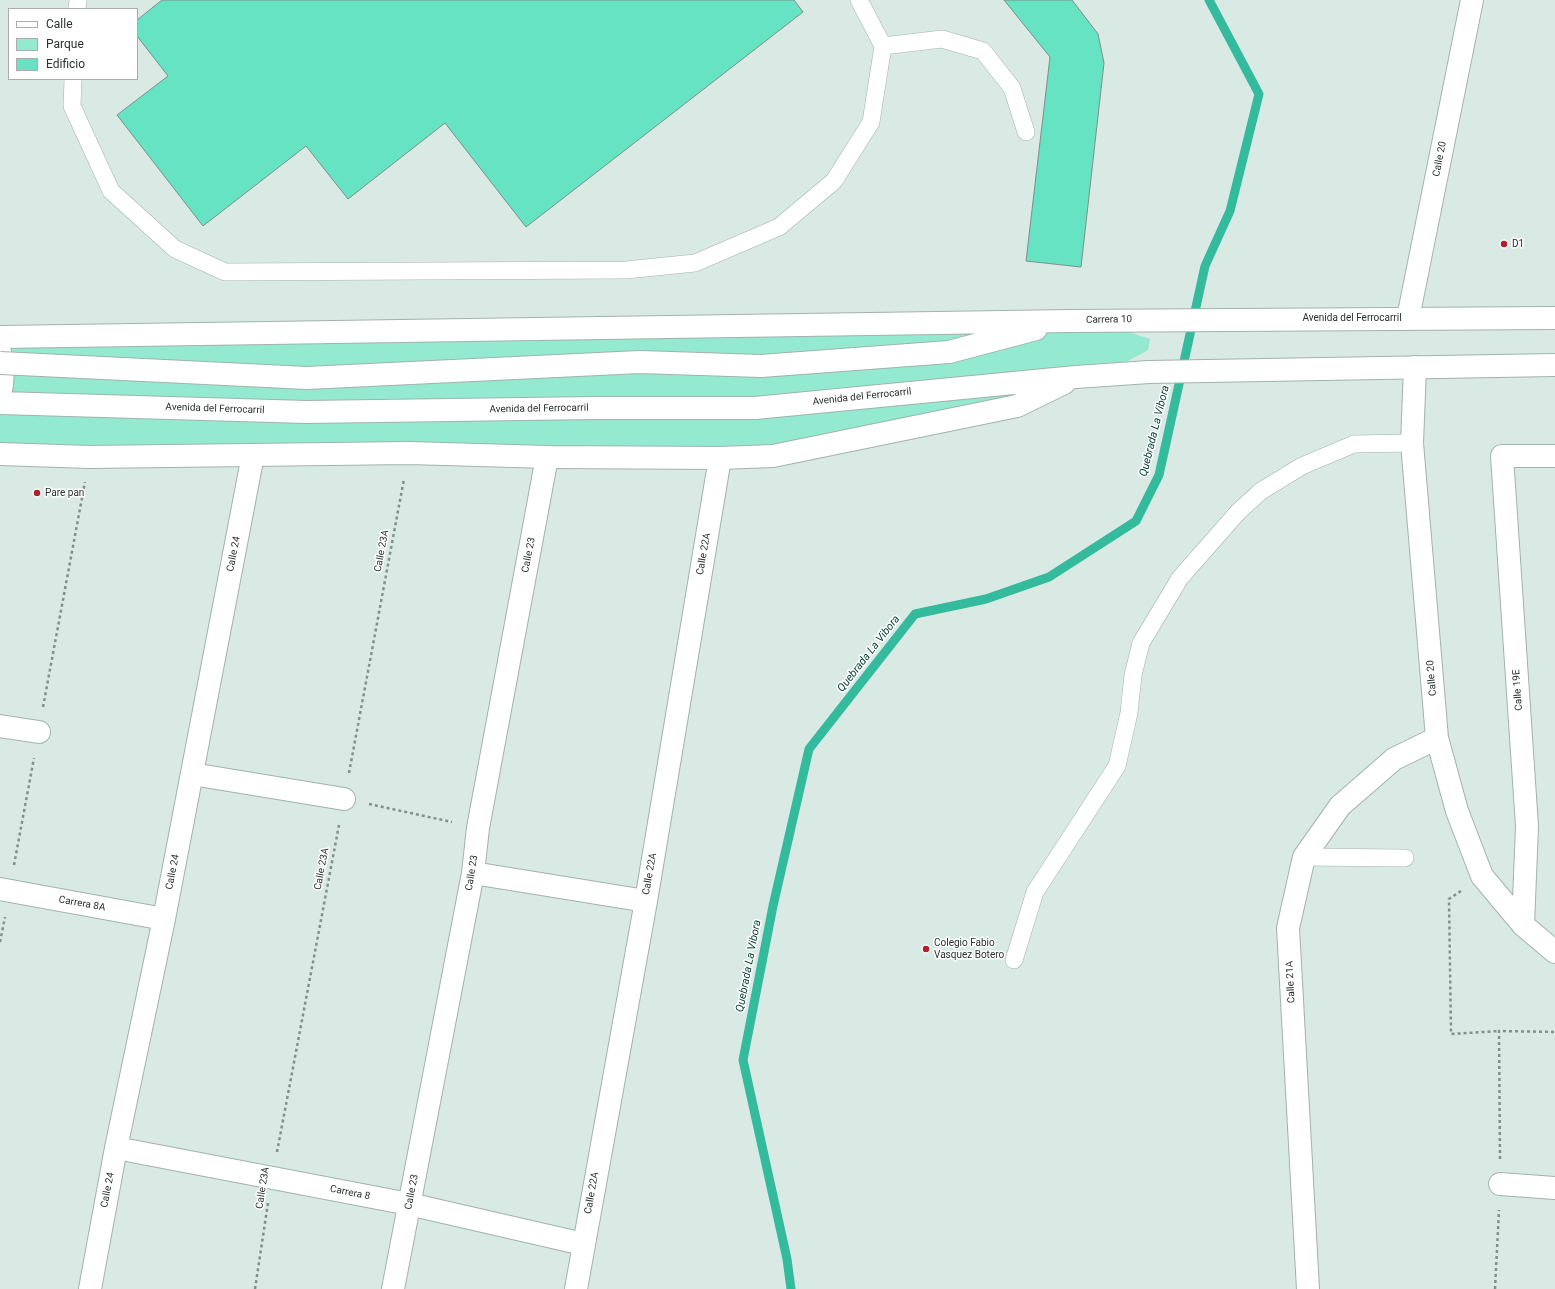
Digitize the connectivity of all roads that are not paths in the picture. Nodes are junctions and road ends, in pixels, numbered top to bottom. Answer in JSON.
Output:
{"nodes":[{"id":1,"x":859,"y":0,"type":"edge"},
{"id":2,"x":1472,"y":0,"type":"edge"},
{"id":3,"x":883,"y":46,"type":"junction"},
{"id":4,"x":73,"y":80,"type":"edge"},
{"id":5,"x":1026,"y":132,"type":"dead end"},
{"id":6,"x":1408,"y":318,"type":"junction"},
{"id":7,"x":1555,"y":318,"type":"edge"},
{"id":8,"x":1070,"y":320,"type":"junction"},
{"id":9,"x":1149,"y":320,"type":"joint"},
{"id":10,"x":0,"y":337,"type":"edge"},
{"id":11,"x":0,"y":352,"type":"edge"},
{"id":12,"x":0,"y":363,"type":"edge"},
{"id":13,"x":1555,"y":365,"type":"edge"},
{"id":14,"x":1415,"y":367,"type":"junction"},
{"id":15,"x":1076,"y":377,"type":"junction"},
{"id":16,"x":0,"y":393,"type":"edge"},
{"id":17,"x":0,"y":403,"type":"edge"},
{"id":18,"x":1412,"y":443,"type":"junction"},
{"id":19,"x":0,"y":454,"type":"edge"},
{"id":20,"x":253,"y":455,"type":"junction"},
{"id":21,"x":1555,"y":456,"type":"edge"},
{"id":22,"x":547,"y":457,"type":"junction"},
{"id":23,"x":720,"y":458,"type":"junction"},
{"id":24,"x":0,"y":726,"type":"edge"},
{"id":25,"x":39,"y":732,"type":"road end"},
{"id":26,"x":1437,"y":738,"type":"junction"},
{"id":27,"x":192,"y":774,"type":"junction"},
{"id":28,"x":344,"y":799,"type":"road end"},
{"id":29,"x":1304,"y":857,"type":"junction"},
{"id":30,"x":1405,"y":858,"type":"dead end"},
{"id":31,"x":473,"y":873,"type":"junction"},
{"id":32,"x":5,"y":890,"type":"edge"},
{"id":33,"x":646,"y":901,"type":"junction"},
{"id":34,"x":164,"y":919,"type":"junction"},
{"id":35,"x":1523,"y":925,"type":"junction"},
{"id":36,"x":1555,"y":952,"type":"edge"},
{"id":37,"x":1014,"y":960,"type":"dead end"},
{"id":38,"x":116,"y":1148,"type":"junction"},
{"id":39,"x":1500,"y":1184,"type":"road end"},
{"id":40,"x":1555,"y":1188,"type":"edge"},
{"id":41,"x":409,"y":1204,"type":"junction"},
{"id":42,"x":583,"y":1244,"type":"junction"},
{"id":43,"x":90,"y":1289,"type":"edge"},
{"id":44,"x":394,"y":1289,"type":"edge"},
{"id":45,"x":576,"y":1289,"type":"edge"},
{"id":46,"x":1308,"y":1289,"type":"edge"}],
"edges":[{"from":1,"to":3,"type":"lane"},
{"from":2,"to":6,"type":"street","name":"Calle 20"},
{"from":3,"to":4,"type":"lane"},
{"from":3,"to":5,"type":"lane"},
{"from":6,"to":7,"type":"street","name":"Avenida del Ferrocarril"},
{"from":6,"to":9,"type":"street","name":"Avenida del Ferrocarril"},
{"from":8,"to":9,"type":"street","name":"Carrera 10"},
{"from":8,"to":10,"type":"street"},
{"from":8,"to":12,"type":"street","bridge":true},
{"from":11,"to":16,"type":"street"},
{"from":13,"to":14,"type":"street"},
{"from":14,"to":15,"type":"street"},
{"from":14,"to":18,"type":"street","name":"Calle 20"},
{"from":15,"to":17,"type":"street","name":"Avenida del Ferrocarril"},
{"from":15,"to":23,"type":"street"},
{"from":18,"to":26,"type":"street","name":"Calle 20"},
{"from":18,"to":37,"type":"lane"},
{"from":19,"to":20,"type":"street"},
{"from":20,"to":22,"type":"street"},
{"from":20,"to":27,"type":"street","name":"Calle 24"},
{"from":21,"to":35,"type":"street","name":"Calle 19E"},
{"from":22,"to":23,"type":"street"},
{"from":22,"to":31,"type":"street","name":"Calle 23"},
{"from":23,"to":33,"type":"street","name":"Calle 22A"},
{"from":24,"to":25,"type":"street"},
{"from":26,"to":29,"type":"street","name":"Calle 21A"},
{"from":26,"to":35,"type":"street","name":"Calle 20"},
{"from":27,"to":28,"type":"street"},
{"from":27,"to":34,"type":"street","name":"Calle 24"},
{"from":29,"to":30,"type":"lane"},
{"from":29,"to":46,"type":"street","name":"Calle 21A"},
{"from":31,"to":33,"type":"street"},
{"from":31,"to":41,"type":"street","name":"Calle 23"},
{"from":32,"to":34,"type":"street","name":"Carrera 8A"},
{"from":33,"to":42,"type":"street","name":"Calle 22A"},
{"from":34,"to":38,"type":"street","name":"Calle 24"},
{"from":35,"to":36,"type":"street","name":"Calle 20"},
{"from":38,"to":41,"type":"street","name":"Carrera 8"},
{"from":38,"to":43,"type":"street","name":"Calle 24"},
{"from":39,"to":40,"type":"street"},
{"from":41,"to":42,"type":"street","name":"Carrera 8"},
{"from":41,"to":44,"type":"street","name":"Calle 23"},
{"from":42,"to":45,"type":"street","name":"Calle 22A"}]}
